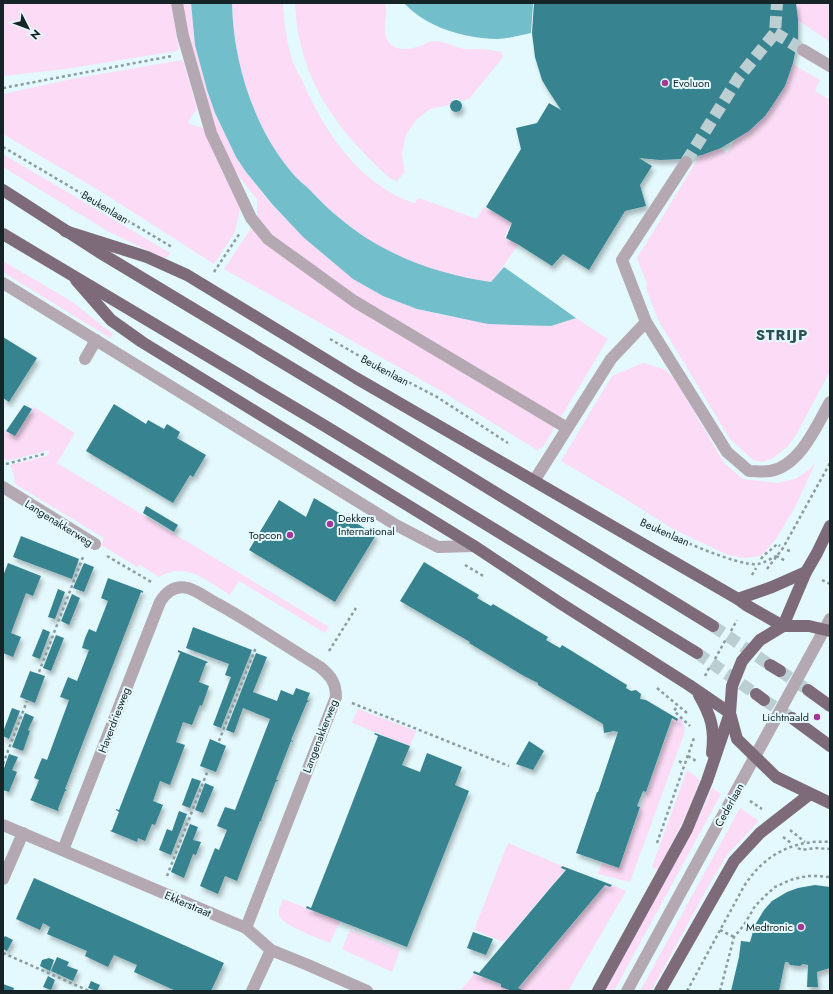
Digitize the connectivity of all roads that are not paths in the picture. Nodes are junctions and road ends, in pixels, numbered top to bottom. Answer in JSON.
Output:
{"nodes":[{"id":1,"x":177,"y":3,"type":"edge"},
{"id":2,"x":803,"y":50,"type":"tunnel mouth"},
{"id":3,"x":830,"y":66,"type":"edge"},
{"id":4,"x":686,"y":162,"type":"tunnel mouth"},
{"id":5,"x":3,"y":190,"type":"edge"},
{"id":6,"x":65,"y":231,"type":"junction"},
{"id":7,"x":3,"y":234,"type":"edge"},
{"id":8,"x":66,"y":270,"type":"junction"},
{"id":9,"x":3,"y":283,"type":"edge"},
{"id":10,"x":646,"y":322,"type":"junction"},
{"id":11,"x":96,"y":340,"type":"junction"},
{"id":12,"x":85,"y":359,"type":"dead end"},
{"id":13,"x":830,"y":402,"type":"edge"},
{"id":14,"x":568,"y":428,"type":"junction"},
{"id":15,"x":534,"y":481,"type":"junction"},
{"id":16,"x":3,"y":487,"type":"edge"},
{"id":17,"x":830,"y":526,"type":"edge"},
{"id":18,"x":93,"y":542,"type":"road end"},
{"id":19,"x":474,"y":546,"type":"junction"},
{"id":20,"x":806,"y":572,"type":"junction"},
{"id":21,"x":168,"y":592,"type":"joint"},
{"id":22,"x":738,"y":599,"type":"junction"},
{"id":23,"x":713,"y":626,"type":"tunnel mouth"},
{"id":24,"x":783,"y":626,"type":"junction"},
{"id":25,"x":828,"y":626,"type":"edge"},
{"id":26,"x":697,"y":653,"type":"tunnel mouth"},
{"id":27,"x":808,"y":690,"type":"tunnel mouth"},
{"id":28,"x":696,"y":691,"type":"junction"},
{"id":29,"x":830,"y":706,"type":"edge"},
{"id":30,"x":730,"y":714,"type":"junction"},
{"id":31,"x":792,"y":718,"type":"tunnel mouth"},
{"id":32,"x":830,"y":746,"type":"edge"},
{"id":33,"x":756,"y":757,"type":"junction"},
{"id":34,"x":710,"y":772,"type":"junction"},
{"id":35,"x":822,"y":797,"type":"edge"},
{"id":36,"x":3,"y":825,"type":"edge"},
{"id":37,"x":23,"y":833,"type":"junction"},
{"id":38,"x":63,"y":850,"type":"junction"},
{"id":39,"x":3,"y":879,"type":"edge"},
{"id":40,"x":246,"y":928,"type":"junction"},
{"id":41,"x":271,"y":950,"type":"junction"},
{"id":42,"x":252,"y":991,"type":"edge"},
{"id":43,"x":367,"y":991,"type":"edge"},
{"id":44,"x":598,"y":991,"type":"edge"},
{"id":45,"x":627,"y":991,"type":"edge"},
{"id":46,"x":660,"y":991,"type":"edge"}],
"edges":[{"from":1,"to":14,"type":"street"},
{"from":2,"to":3,"type":"street"},
{"from":4,"to":10,"type":"street"},
{"from":5,"to":6,"type":"main road"},
{"from":6,"to":15,"type":"main road"},
{"from":6,"to":23,"type":"main road"},
{"from":7,"to":8,"type":"main road"},
{"from":8,"to":19,"type":"main road"},
{"from":8,"to":26,"type":"main road"},
{"from":9,"to":11,"type":"street"},
{"from":10,"to":13,"type":"street"},
{"from":10,"to":14,"type":"street"},
{"from":11,"to":12,"type":"street"},
{"from":11,"to":19,"type":"street"},
{"from":14,"to":15,"type":"street"},
{"from":15,"to":22,"type":"main road"},
{"from":16,"to":18,"type":"street","name":"Langenakkerweg"},
{"from":17,"to":20,"type":"main road"},
{"from":19,"to":28,"type":"main road"},
{"from":20,"to":22,"type":"main road"},
{"from":20,"to":24,"type":"main road"},
{"from":21,"to":38,"type":"street","name":"Haverdriesweg"},
{"from":21,"to":40,"type":"street","name":"Langenakkerweg"},
{"from":22,"to":24,"type":"main road"},
{"from":24,"to":25,"type":"main road"},
{"from":24,"to":30,"type":"main road"},
{"from":25,"to":33,"type":"street","name":"Cederlaan"},
{"from":27,"to":29,"type":"main road"},
{"from":28,"to":30,"type":"main road"},
{"from":28,"to":34,"type":"main road"},
{"from":30,"to":33,"type":"main road"},
{"from":30,"to":34,"type":"main road"},
{"from":31,"to":32,"type":"main road"},
{"from":33,"to":35,"type":"main road"},
{"from":33,"to":45,"type":"street","name":"Cederlaan"},
{"from":34,"to":44,"type":"main road"},
{"from":35,"to":46,"type":"main road"},
{"from":36,"to":37,"type":"street","name":"Ekkerstraat"},
{"from":37,"to":38,"type":"street","name":"Ekkerstraat"},
{"from":37,"to":39,"type":"street"},
{"from":38,"to":40,"type":"street","name":"Ekkerstraat"},
{"from":40,"to":41,"type":"street","name":"Ekkerstraat"},
{"from":41,"to":42,"type":"street"},
{"from":41,"to":43,"type":"street","name":"Ekkerstraat"}]}
